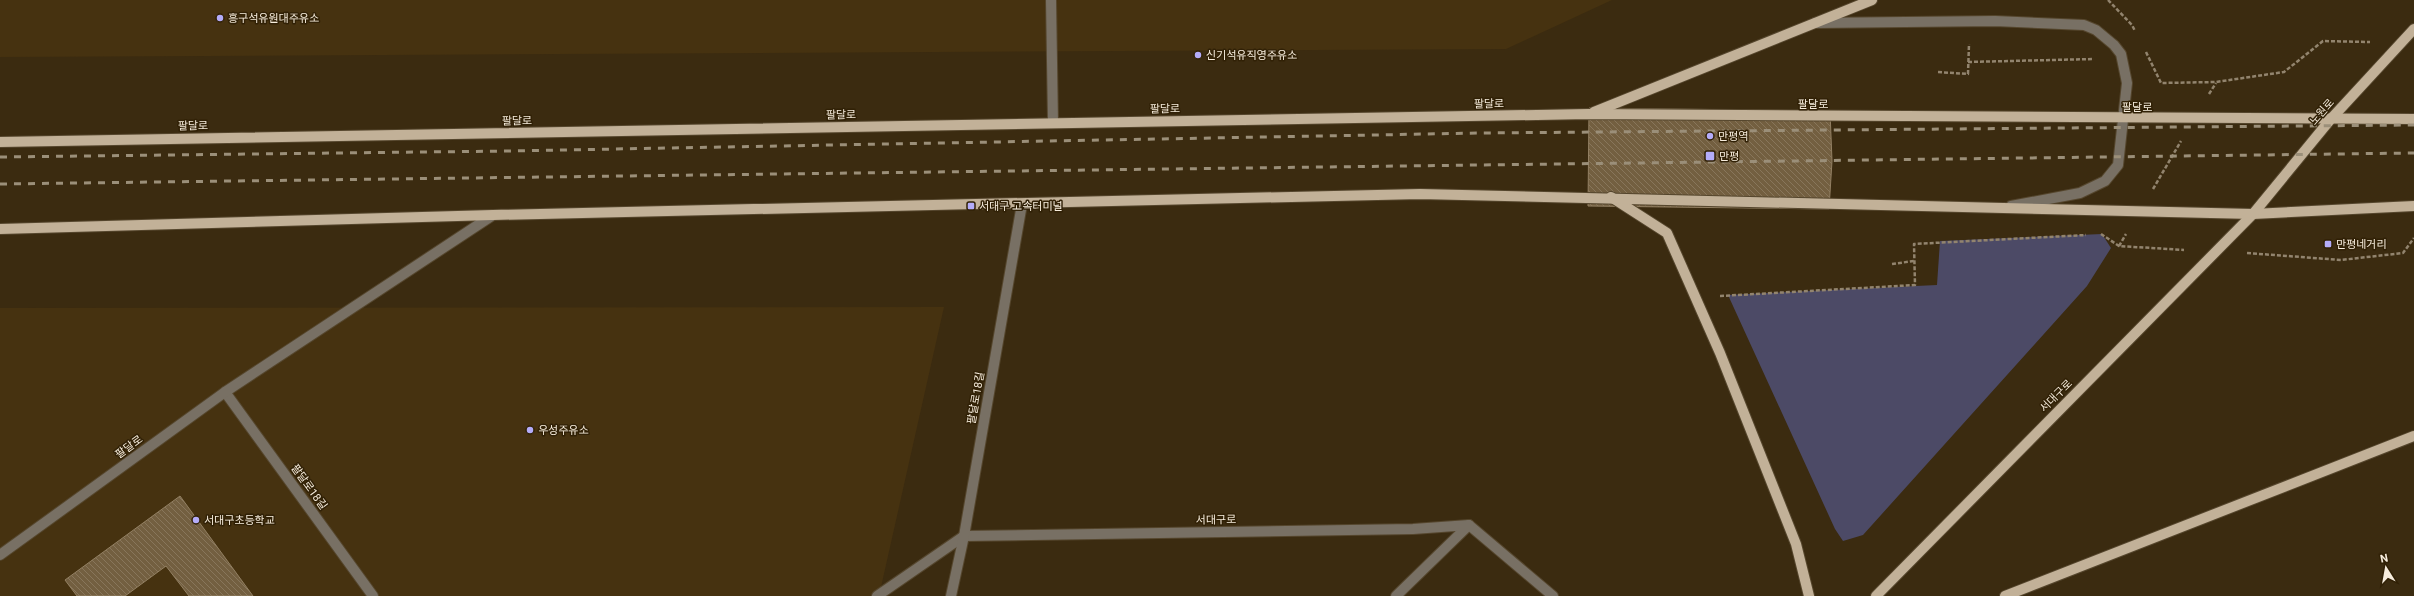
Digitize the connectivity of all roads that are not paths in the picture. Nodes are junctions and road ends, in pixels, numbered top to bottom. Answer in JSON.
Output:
{"nodes":[{"id":1,"x":1052,"y":0,"type":"edge"},
{"id":2,"x":1872,"y":0,"type":"edge"},
{"id":3,"x":1811,"y":23,"type":"junction"},
{"id":4,"x":2414,"y":29,"type":"edge"},
{"id":5,"x":1588,"y":114,"type":"junction"},
{"id":6,"x":2122,"y":118,"type":"junction"},
{"id":7,"x":2414,"y":119,"type":"edge"},
{"id":8,"x":2330,"y":120,"type":"junction"},
{"id":9,"x":1053,"y":123,"type":"junction"},
{"id":10,"x":0,"y":142,"type":"edge"},
{"id":11,"x":1611,"y":197,"type":"junction"},
{"id":12,"x":1022,"y":204,"type":"junction"},
{"id":13,"x":2414,"y":206,"type":"edge"},
{"id":14,"x":2005,"y":207,"type":"junction"},
{"id":15,"x":2253,"y":214,"type":"junction"},
{"id":16,"x":493,"y":215,"type":"junction"},
{"id":17,"x":0,"y":229,"type":"edge"},
{"id":18,"x":225,"y":392,"type":"junction"},
{"id":19,"x":2414,"y":436,"type":"edge"},
{"id":20,"x":1469,"y":525,"type":"junction"},
{"id":21,"x":964,"y":536,"type":"junction"},
{"id":22,"x":0,"y":555,"type":"edge"},
{"id":23,"x":373,"y":596,"type":"edge"},
{"id":24,"x":877,"y":596,"type":"edge"},
{"id":25,"x":951,"y":596,"type":"edge"},
{"id":26,"x":1396,"y":596,"type":"edge"},
{"id":27,"x":1553,"y":596,"type":"edge"},
{"id":28,"x":1809,"y":596,"type":"edge"},
{"id":29,"x":1876,"y":596,"type":"edge"},
{"id":30,"x":2005,"y":596,"type":"edge"}],
"edges":[{"from":1,"to":9,"type":"street"},
{"from":2,"to":3,"type":"main road"},
{"from":3,"to":5,"type":"main road"},
{"from":3,"to":6,"type":"street"},
{"from":4,"to":8,"type":"main road","name":"노원로"},
{"from":5,"to":6,"type":"main road","name":"팔달로"},
{"from":5,"to":9,"type":"main road","name":"팔달로"},
{"from":6,"to":8,"type":"main road","name":"팔달로"},
{"from":6,"to":14,"type":"street"},
{"from":7,"to":8,"type":"main road","name":"팔달로"},
{"from":8,"to":15,"type":"main road","name":"노원로"},
{"from":9,"to":10,"type":"main road","name":"팔달로"},
{"from":11,"to":12,"type":"main road"},
{"from":11,"to":14,"type":"main road"},
{"from":11,"to":28,"type":"main road"},
{"from":12,"to":16,"type":"main road"},
{"from":12,"to":21,"type":"street","name":"팔달로18길"},
{"from":13,"to":15,"type":"main road"},
{"from":14,"to":15,"type":"main road"},
{"from":15,"to":29,"type":"main road","name":"서대구로"},
{"from":16,"to":17,"type":"main road"},
{"from":16,"to":18,"type":"street","name":"팔달로"},
{"from":18,"to":22,"type":"street","name":"팔달로"},
{"from":18,"to":23,"type":"street","name":"팔달로18길"},
{"from":19,"to":30,"type":"main road"},
{"from":20,"to":21,"type":"street","name":"서대구로"},
{"from":20,"to":26,"type":"street"},
{"from":20,"to":27,"type":"street"},
{"from":21,"to":24,"type":"street"},
{"from":21,"to":25,"type":"street","name":"팔달로18길"}]}
